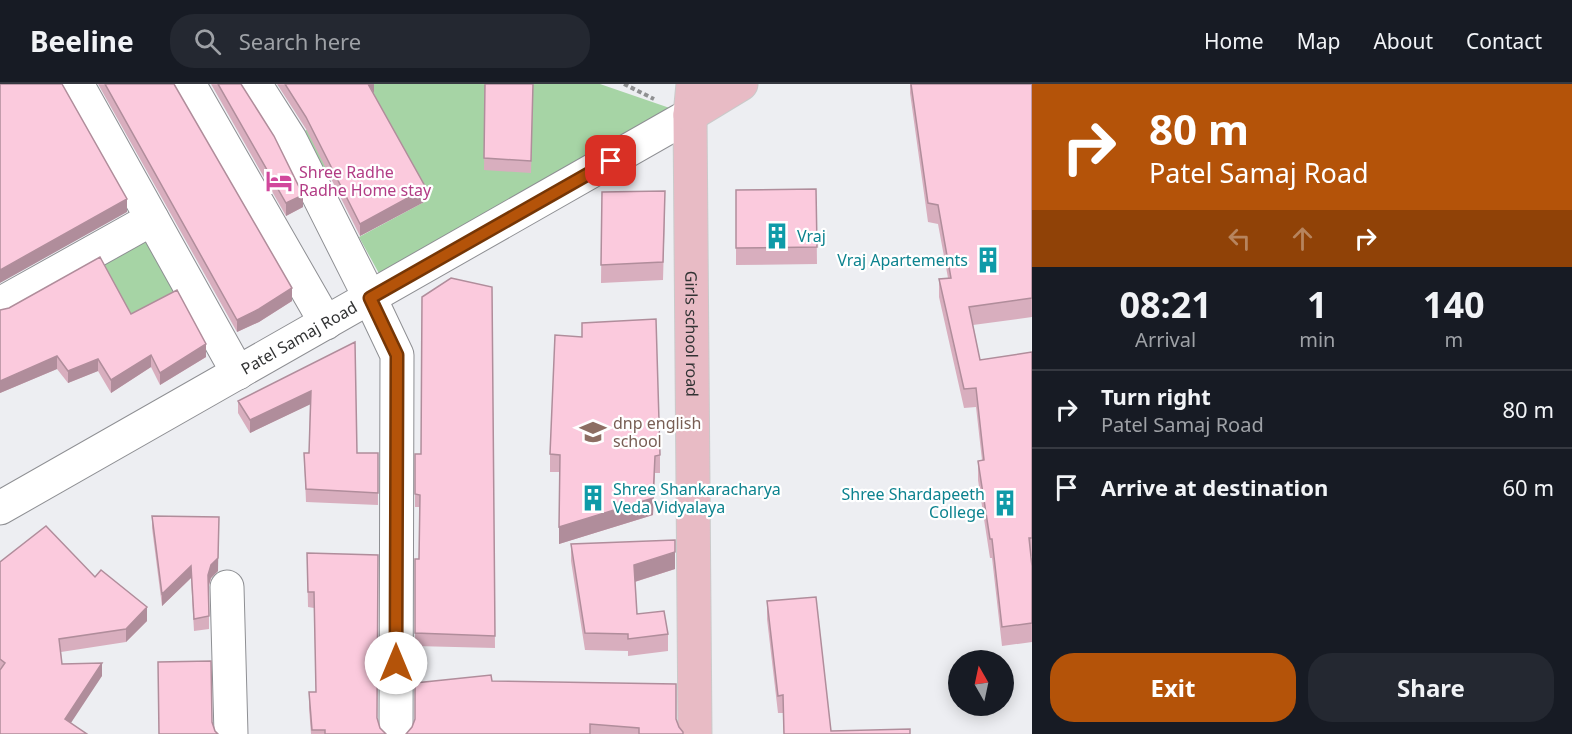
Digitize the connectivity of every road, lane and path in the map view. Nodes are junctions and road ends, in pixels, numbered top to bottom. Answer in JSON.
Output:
{"nodes":[{"id":1,"x":77,"y":84,"type":"edge"},
{"id":2,"x":189,"y":84,"type":"edge"},
{"id":3,"x":255,"y":84,"type":"edge"},
{"id":4,"x":741,"y":84,"type":"edge"},
{"id":5,"x":692,"y":100,"type":"edge"},
{"id":6,"x":152,"y":219,"type":"junction"},
{"id":7,"x":370,"y":298,"type":"junction"},
{"id":8,"x":0,"y":304,"type":"edge"},
{"id":9,"x":326,"y":323,"type":"junction"},
{"id":10,"x":238,"y":373,"type":"junction"},
{"id":11,"x":0,"y":508,"type":"edge"},
{"id":12,"x":227,"y":587,"type":"dead end"},
{"id":13,"x":231,"y":734,"type":"edge"},
{"id":14,"x":396,"y":734,"type":"edge"},
{"id":15,"x":695,"y":734,"type":"edge"}],
"edges":[{"from":1,"to":6,"type":"street"},
{"from":2,"to":9,"type":"street"},
{"from":3,"to":7,"type":"street"},
{"from":4,"to":5,"type":"main road"},
{"from":5,"to":7,"type":"street","name":"Patel Samaj Road"},
{"from":5,"to":15,"type":"main road","name":"Girls school road"},
{"from":6,"to":8,"type":"street"},
{"from":6,"to":10,"type":"street"},
{"from":7,"to":9,"type":"street","name":"Patel Samaj Road"},
{"from":7,"to":14,"type":"street"},
{"from":9,"to":10,"type":"street","name":"Patel Samaj Road"},
{"from":10,"to":11,"type":"street","name":"Patel Samaj Road"},
{"from":12,"to":13,"type":"street"}]}
